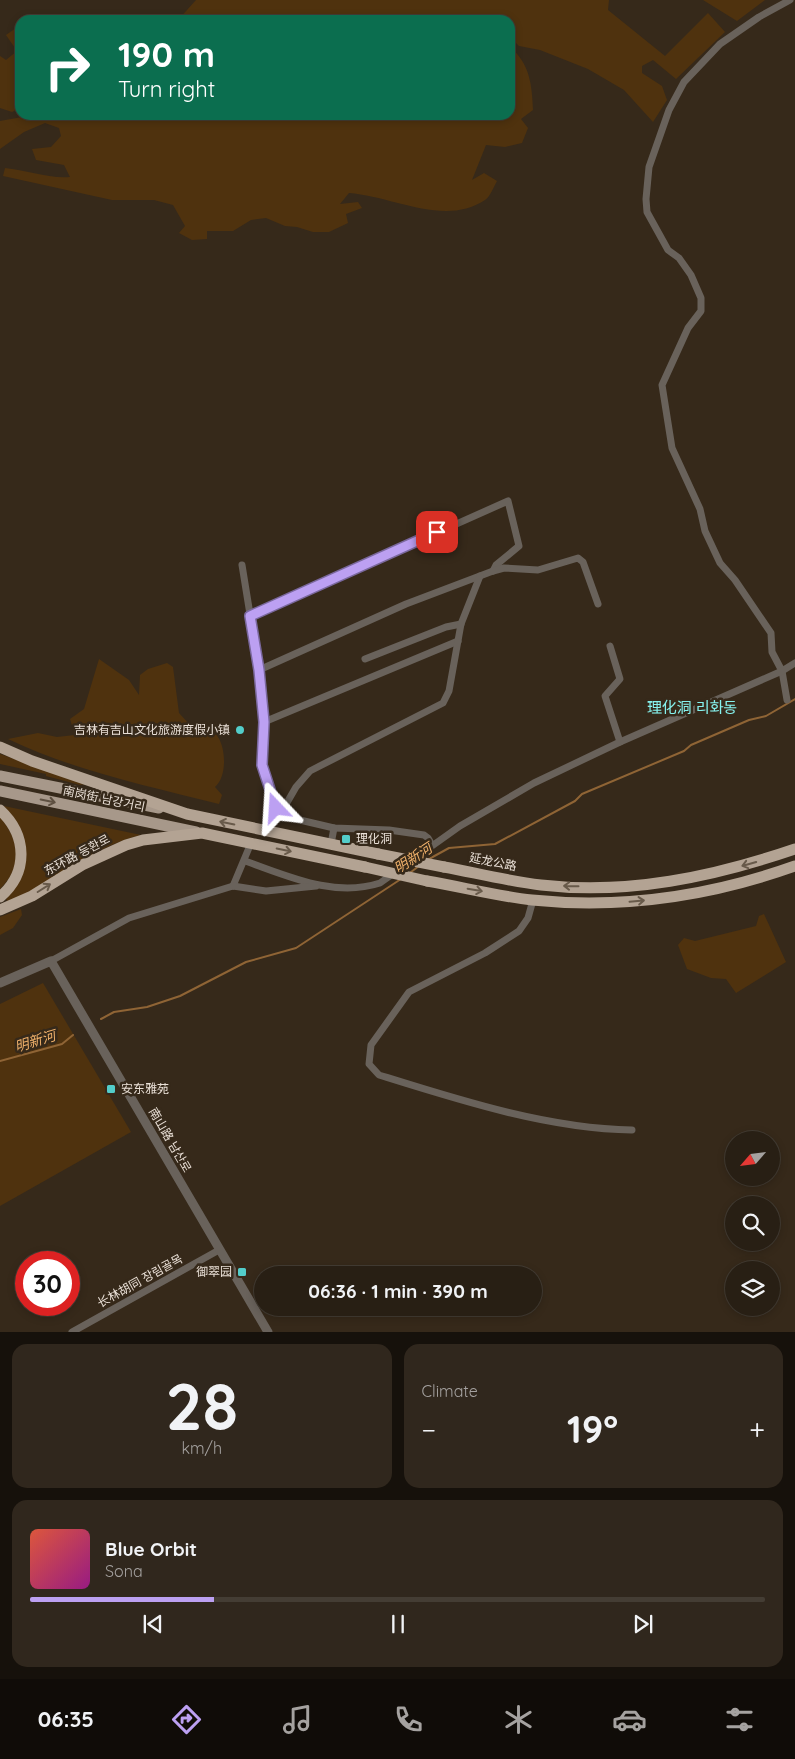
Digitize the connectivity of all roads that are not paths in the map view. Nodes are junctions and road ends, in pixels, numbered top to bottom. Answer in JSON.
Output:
{"nodes":[{"id":1,"x":790,"y":0,"type":"edge"},
{"id":2,"x":242,"y":566,"type":"dead end"},
{"id":3,"x":493,"y":571,"type":"junction"},
{"id":4,"x":480,"y":576,"type":"junction"},
{"id":5,"x":598,"y":604,"type":"dead end"},
{"id":6,"x":250,"y":616,"type":"junction"},
{"id":7,"x":461,"y":624,"type":"junction"},
{"id":8,"x":458,"y":641,"type":"junction"},
{"id":9,"x":610,"y":646,"type":"dead end"},
{"id":10,"x":364,"y":658,"type":"dead end"},
{"id":11,"x":795,"y":663,"type":"edge"},
{"id":12,"x":259,"y":670,"type":"junction"},
{"id":13,"x":782,"y":671,"type":"junction"},
{"id":14,"x":787,"y":700,"type":"dead end"},
{"id":15,"x":264,"y":722,"type":"junction"},
{"id":16,"x":620,"y":742,"type":"junction"},
{"id":17,"x":0,"y":747,"type":"edge"},
{"id":18,"x":0,"y":776,"type":"edge"},
{"id":19,"x":0,"y":791,"type":"edge"},
{"id":20,"x":0,"y":810,"type":"edge"},
{"id":21,"x":281,"y":813,"type":"junction"},
{"id":22,"x":187,"y":814,"type":"junction"},
{"id":23,"x":334,"y":828,"type":"junction"},
{"id":24,"x":202,"y":834,"type":"junction"},
{"id":25,"x":251,"y":843,"type":"junction"},
{"id":26,"x":330,"y":844,"type":"junction"},
{"id":27,"x":432,"y":845,"type":"junction"},
{"id":28,"x":795,"y":849,"type":"edge"},
{"id":29,"x":245,"y":861,"type":"junction"},
{"id":30,"x":795,"y":866,"type":"edge"},
{"id":31,"x":233,"y":886,"type":"junction"},
{"id":32,"x":320,"y":886,"type":"junction"},
{"id":33,"x":0,"y":896,"type":"edge"},
{"id":34,"x":533,"y":900,"type":"junction"},
{"id":35,"x":0,"y":910,"type":"edge"},
{"id":36,"x":50,"y":961,"type":"junction"},
{"id":37,"x":0,"y":984,"type":"edge"},
{"id":38,"x":632,"y":1130,"type":"dead end"},
{"id":39,"x":218,"y":1250,"type":"junction"},
{"id":40,"x":72,"y":1332,"type":"edge"},
{"id":41,"x":268,"y":1332,"type":"edge"}],
"edges":[{"from":1,"to":13,"type":"street"},
{"from":2,"to":6,"type":"street"},
{"from":3,"to":4,"type":"street"},
{"from":3,"to":5,"type":"street"},
{"from":3,"to":6,"type":"street"},
{"from":4,"to":7,"type":"street"},
{"from":4,"to":12,"type":"street"},
{"from":6,"to":12,"type":"street"},
{"from":7,"to":8,"type":"street"},
{"from":7,"to":10,"type":"street"},
{"from":8,"to":15,"type":"street"},
{"from":8,"to":21,"type":"street"},
{"from":9,"to":16,"type":"street"},
{"from":11,"to":13,"type":"street"},
{"from":12,"to":15,"type":"street"},
{"from":13,"to":14,"type":"street"},
{"from":13,"to":16,"type":"street"},
{"from":15,"to":21,"type":"street"},
{"from":16,"to":27,"type":"street"},
{"from":17,"to":22,"type":"highway"},
{"from":18,"to":22,"type":"main road","name":"南岗街 남강거리"},
{"from":19,"to":24,"type":"main road","name":"南岗街 남강거리","one_way":true},
{"from":20,"to":33,"type":"highway"},
{"from":21,"to":23,"type":"street"},
{"from":26,"to":22,"type":"highway","name":"延龙公路","one_way":true},
{"from":23,"to":26,"type":"street"},
{"from":23,"to":27,"type":"street"},
{"from":24,"to":25,"type":"highway"},
{"from":35,"to":24,"type":"highway","name":"东环路 동환로","one_way":true},
{"from":25,"to":29,"type":"street"},
{"from":25,"to":34,"type":"highway","one_way":true,"bridge":true},
{"from":28,"to":26,"type":"highway","name":"延龙公路","one_way":true,"bridge":true},
{"from":27,"to":32,"type":"street"},
{"from":29,"to":31,"type":"street"},
{"from":29,"to":32,"type":"street"},
{"from":34,"to":30,"type":"highway","one_way":true},
{"from":31,"to":32,"type":"street"},
{"from":31,"to":36,"type":"street"},
{"from":34,"to":38,"type":"street"},
{"from":36,"to":37,"type":"street"},
{"from":36,"to":39,"type":"street","name":"南山路 남산로"},
{"from":39,"to":40,"type":"street","name":"长林胡同 장림골목"},
{"from":39,"to":41,"type":"street","name":"南山路 남산로"}]}
